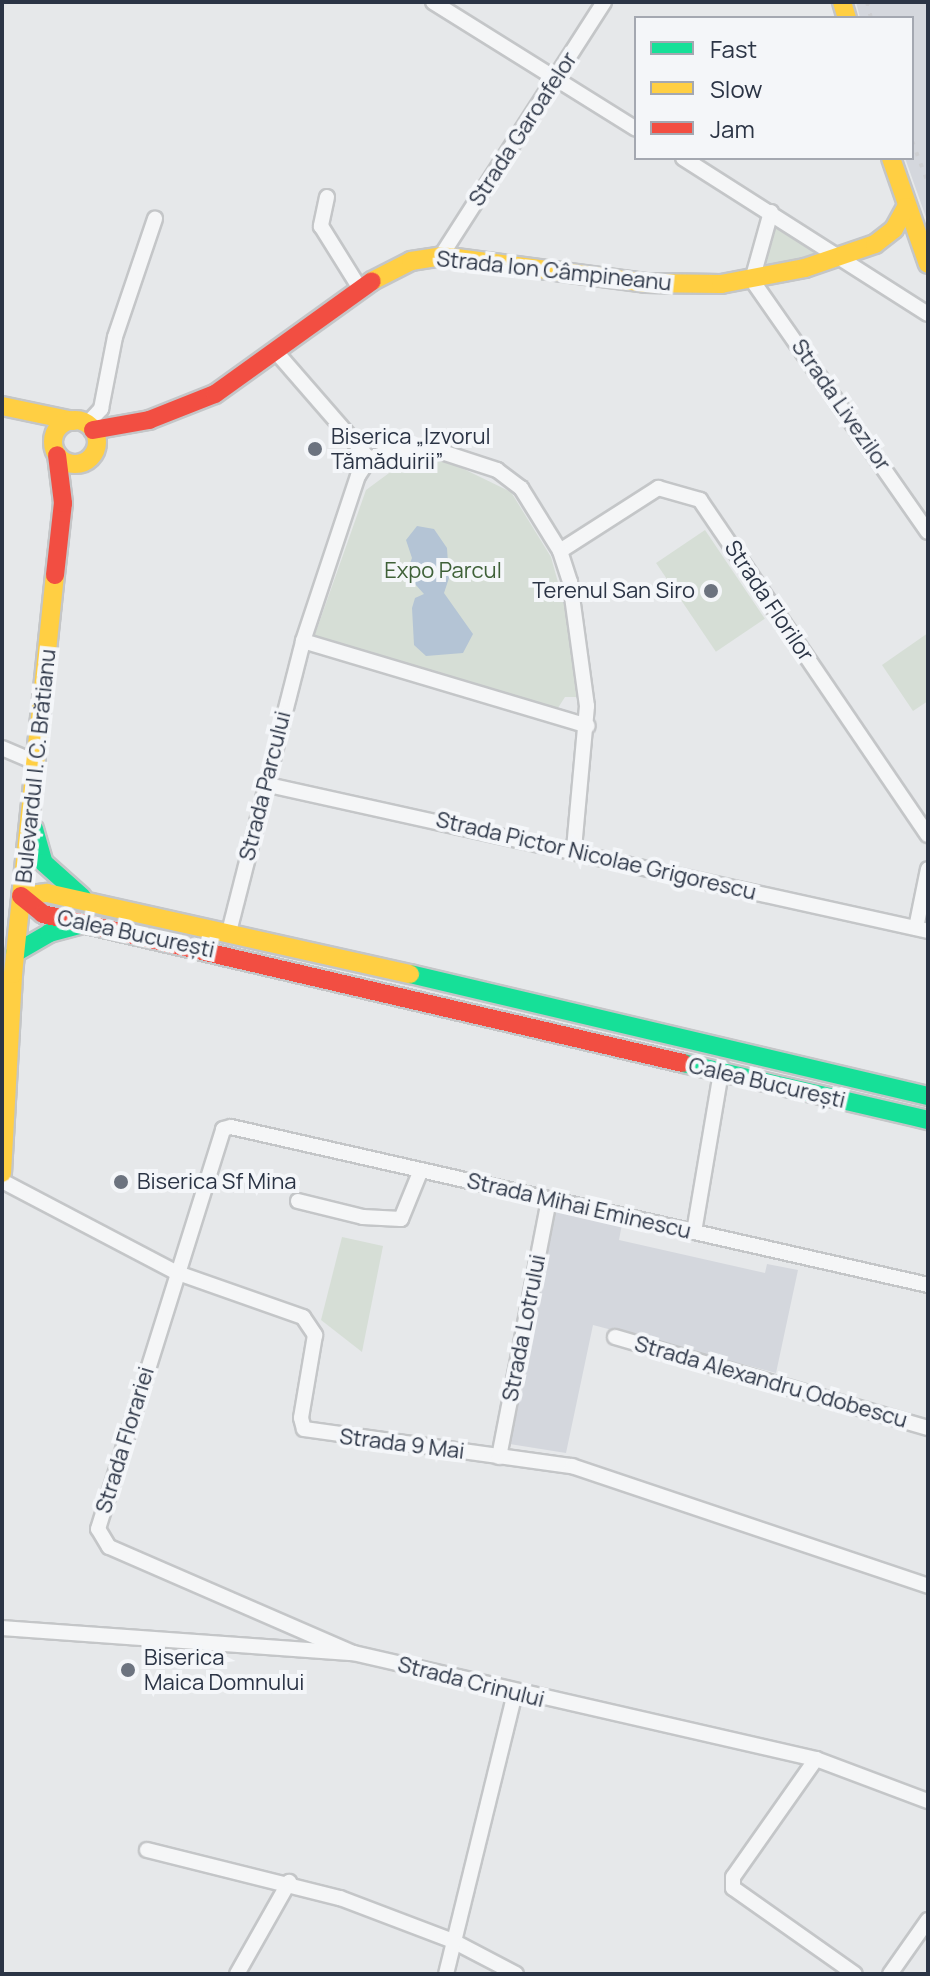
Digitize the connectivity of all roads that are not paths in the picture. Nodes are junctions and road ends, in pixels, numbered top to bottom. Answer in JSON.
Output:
{"nodes":[{"id":1,"x":433,"y":2,"type":"edge"},
{"id":2,"x":604,"y":2,"type":"edge"},
{"id":3,"x":556,"y":79,"type":"junction"},
{"id":4,"x":634,"y":128,"type":"edge"},
{"id":5,"x":686,"y":160,"type":"edge"},
{"id":6,"x":892,"y":160,"type":"edge"},
{"id":7,"x":327,"y":197,"type":"dead end"},
{"id":8,"x":906,"y":207,"type":"junction"},
{"id":9,"x":771,"y":212,"type":"junction"},
{"id":10,"x":155,"y":219,"type":"dead end"},
{"id":11,"x":441,"y":256,"type":"junction"},
{"id":12,"x":839,"y":257,"type":"junction"},
{"id":13,"x":928,"y":264,"type":"edge"},
{"id":14,"x":752,"y":280,"type":"junction"},
{"id":15,"x":359,"y":287,"type":"junction"},
{"id":16,"x":928,"y":314,"type":"edge"},
{"id":17,"x":277,"y":353,"type":"junction"},
{"id":18,"x":2,"y":406,"type":"edge"},
{"id":19,"x":39,"y":416,"type":"junction"},
{"id":20,"x":87,"y":430,"type":"junction"},
{"id":21,"x":55,"y":450,"type":"junction"},
{"id":22,"x":369,"y":459,"type":"junction"},
{"id":23,"x":80,"y":463,"type":"junction"},
{"id":24,"x":63,"y":503,"type":"junction"},
{"id":25,"x":928,"y":532,"type":"edge"},
{"id":26,"x":560,"y":551,"type":"junction"},
{"id":27,"x":303,"y":641,"type":"junction"},
{"id":28,"x":588,"y":726,"type":"junction"},
{"id":29,"x":2,"y":748,"type":"edge"},
{"id":30,"x":38,"y":763,"type":"junction"},
{"id":31,"x":264,"y":784,"type":"junction"},
{"id":32,"x":32,"y":816,"type":"junction"},
{"id":33,"x":928,"y":835,"type":"edge"},
{"id":34,"x":574,"y":849,"type":"junction"},
{"id":35,"x":928,"y":869,"type":"edge"},
{"id":36,"x":21,"y":896,"type":"junction"},
{"id":37,"x":91,"y":902,"type":"junction"},
{"id":38,"x":90,"y":923,"type":"junction"},
{"id":39,"x":922,"y":930,"type":"edge"},
{"id":40,"x":229,"y":932,"type":"junction"},
{"id":41,"x":15,"y":953,"type":"junction"},
{"id":42,"x":726,"y":1050,"type":"junction"},
{"id":43,"x":721,"y":1072,"type":"junction"},
{"id":44,"x":928,"y":1096,"type":"edge"},
{"id":45,"x":928,"y":1120,"type":"edge"},
{"id":46,"x":231,"y":1127,"type":"joint"},
{"id":47,"x":421,"y":1170,"type":"junction"},
{"id":48,"x":2,"y":1173,"type":"edge"},
{"id":49,"x":2,"y":1181,"type":"edge"},
{"id":50,"x":549,"y":1199,"type":"junction"},
{"id":51,"x":298,"y":1201,"type":"dead end"},
{"id":52,"x":694,"y":1232,"type":"junction"},
{"id":53,"x":175,"y":1272,"type":"junction"},
{"id":54,"x":928,"y":1285,"type":"edge"},
{"id":55,"x":615,"y":1337,"type":"dead end"},
{"id":56,"x":928,"y":1428,"type":"edge"},
{"id":57,"x":499,"y":1457,"type":"junction"},
{"id":58,"x":928,"y":1586,"type":"edge"},
{"id":59,"x":2,"y":1628,"type":"edge"},
{"id":60,"x":353,"y":1653,"type":"junction"},
{"id":61,"x":515,"y":1694,"type":"junction"},
{"id":62,"x":816,"y":1759,"type":"junction"},
{"id":63,"x":928,"y":1801,"type":"edge"},
{"id":64,"x":147,"y":1850,"type":"dead end"},
{"id":65,"x":289,"y":1882,"type":"junction"},
{"id":66,"x":928,"y":1920,"type":"edge"},
{"id":67,"x":922,"y":1939,"type":"edge"},
{"id":68,"x":453,"y":1941,"type":"junction"},
{"id":69,"x":237,"y":1974,"type":"edge"},
{"id":70,"x":446,"y":1974,"type":"edge"},
{"id":71,"x":516,"y":1974,"type":"edge"},
{"id":72,"x":855,"y":1974,"type":"edge"},
{"id":73,"x":890,"y":1974,"type":"edge"}],
"edges":[{"from":1,"to":3,"type":"street"},
{"from":2,"to":3,"type":"street","name":"Strada Garoafelor"},
{"from":3,"to":4,"type":"street"},
{"from":3,"to":11,"type":"street","name":"Strada Garoafelor"},
{"from":5,"to":9,"type":"street"},
{"from":6,"to":8,"type":"main road"},
{"from":7,"to":15,"type":"street"},
{"from":8,"to":12,"type":"main road","name":"Strada Ion Câmpineanu"},
{"from":8,"to":13,"type":"main road"},
{"from":9,"to":12,"type":"street"},
{"from":9,"to":14,"type":"street"},
{"from":10,"to":20,"type":"street"},
{"from":11,"to":14,"type":"main road","name":"Strada Ion Câmpineanu"},
{"from":11,"to":15,"type":"main road","name":"Strada Ion Câmpineanu"},
{"from":12,"to":14,"type":"main road","name":"Strada Ion Câmpineanu"},
{"from":12,"to":16,"type":"street"},
{"from":14,"to":25,"type":"street","name":"Strada Livezilor"},
{"from":15,"to":17,"type":"main road","name":"Strada Ion Câmpineanu"},
{"from":17,"to":20,"type":"main road","name":"Strada Ion Câmpineanu"},
{"from":17,"to":22,"type":"street"},
{"from":18,"to":19,"type":"main road"},
{"from":19,"to":20,"type":"main road"},
{"from":19,"to":21,"type":"main road","name":"Bulevardul I. C. Brătianu"},
{"from":20,"to":21,"type":"main road"},
{"from":20,"to":23,"type":"main road"},
{"from":21,"to":23,"type":"main road"},
{"from":21,"to":24,"type":"main road","name":"Bulevardul I. C. Brătianu"},
{"from":22,"to":26,"type":"street"},
{"from":22,"to":27,"type":"street","name":"Strada Parcului"},
{"from":23,"to":24,"type":"main road","name":"Bulevardul I. C. Brătianu"},
{"from":24,"to":30,"type":"main road","name":"Bulevardul I. C. Brătianu"},
{"from":26,"to":28,"type":"street"},
{"from":26,"to":33,"type":"street","name":"Strada Florilor"},
{"from":27,"to":28,"type":"street"},
{"from":27,"to":31,"type":"street","name":"Strada Parcului"},
{"from":28,"to":34,"type":"street"},
{"from":29,"to":30,"type":"street"},
{"from":30,"to":32,"type":"main road","name":"Bulevardul I. C. Brătianu"},
{"from":31,"to":34,"type":"street","name":"Strada Pictor Nicolae Grigorescu"},
{"from":31,"to":40,"type":"street","name":"Strada Parcului"},
{"from":32,"to":36,"type":"main road","name":"Bulevardul I. C. Brătianu"},
{"from":32,"to":37,"type":"main road"},
{"from":34,"to":39,"type":"street","name":"Strada Pictor Nicolae Grigorescu"},
{"from":35,"to":39,"type":"street"},
{"from":36,"to":37,"type":"main road","name":"Calea București"},
{"from":36,"to":38,"type":"main road","name":"Calea București"},
{"from":36,"to":41,"type":"main road","name":"Bulevardul I. C. Brătianu"},
{"from":37,"to":40,"type":"main road","name":"Calea București"},
{"from":38,"to":41,"type":"main road"},
{"from":38,"to":43,"type":"main road","name":"Calea București"},
{"from":40,"to":42,"type":"main road","name":"Calea București"},
{"from":41,"to":48,"type":"main road","name":"Bulevardul I. C. Brătianu"},
{"from":42,"to":43,"type":"street"},
{"from":42,"to":44,"type":"main road","name":"Calea București"},
{"from":43,"to":45,"type":"main road","name":"Calea București"},
{"from":43,"to":52,"type":"street"},
{"from":46,"to":47,"type":"street","name":"Strada Mihai Eminescu"},
{"from":46,"to":53,"type":"street","name":"Strada Florariei"},
{"from":47,"to":50,"type":"street","name":"Strada Mihai Eminescu"},
{"from":47,"to":51,"type":"street"},
{"from":49,"to":53,"type":"street","name":"Strada 9 Mai"},
{"from":50,"to":52,"type":"street","name":"Strada Mihai Eminescu"},
{"from":50,"to":57,"type":"street","name":"Strada Lotrului"},
{"from":52,"to":54,"type":"street","name":"Strada Mihai Eminescu"},
{"from":53,"to":57,"type":"street","name":"Strada 9 Mai"},
{"from":53,"to":60,"type":"street","name":"Strada Florariei"},
{"from":55,"to":56,"type":"street","name":"Strada Alexandru Odobescu"},
{"from":57,"to":58,"type":"street","name":"Strada 9 Mai"},
{"from":59,"to":60,"type":"street","name":"Strada Crinului"},
{"from":60,"to":61,"type":"street","name":"Strada Crinului"},
{"from":61,"to":62,"type":"street","name":"Strada Crinului"},
{"from":61,"to":68,"type":"street"},
{"from":62,"to":63,"type":"street","name":"Strada Crinului"},
{"from":62,"to":72,"type":"street"},
{"from":64,"to":65,"type":"street"},
{"from":65,"to":68,"type":"street"},
{"from":65,"to":69,"type":"street"},
{"from":66,"to":67,"type":"street"},
{"from":67,"to":73,"type":"street"},
{"from":68,"to":70,"type":"street"},
{"from":68,"to":71,"type":"street"}]}
